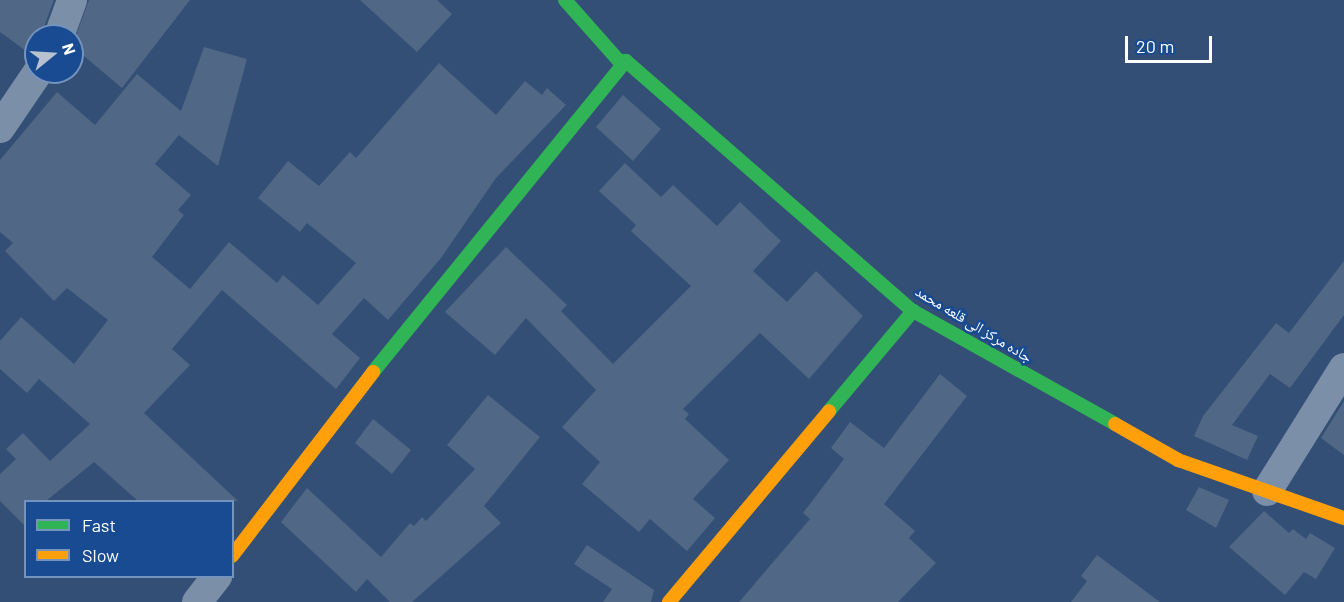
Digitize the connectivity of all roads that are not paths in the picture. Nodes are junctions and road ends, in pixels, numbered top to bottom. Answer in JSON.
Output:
{"nodes":[{"id":1,"x":72,"y":0,"type":"edge"},
{"id":2,"x":565,"y":0,"type":"edge"},
{"id":3,"x":63,"y":24,"type":"edge"},
{"id":4,"x":626,"y":61,"type":"junction"},
{"id":5,"x":29,"y":84,"type":"edge"},
{"id":6,"x":3,"y":117,"type":"edge"},
{"id":7,"x":913,"y":311,"type":"junction"},
{"id":8,"x":1344,"y":368,"type":"edge"},
{"id":9,"x":1267,"y":491,"type":"junction"},
{"id":10,"x":1344,"y":518,"type":"edge"},
{"id":11,"x":234,"y":553,"type":"edge"},
{"id":12,"x":215,"y":578,"type":"edge"},
{"id":13,"x":197,"y":602,"type":"edge"},
{"id":14,"x":669,"y":602,"type":"edge"}],
"edges":[{"from":1,"to":3,"type":"street"},
{"from":2,"to":4,"type":"street","name":"جاده مرکز الی قلعه محمد"},
{"from":4,"to":7,"type":"street","name":"جاده مرکز الی قلعه محمد"},
{"from":4,"to":11,"type":"street"},
{"from":5,"to":6,"type":"street"},
{"from":7,"to":9,"type":"street","name":"جاده مرکز الی قلعه محمد"},
{"from":7,"to":14,"type":"street"},
{"from":8,"to":9,"type":"street"},
{"from":9,"to":10,"type":"street","name":"جاده مرکز الی قلعه محمد"},
{"from":12,"to":13,"type":"street"}]}
